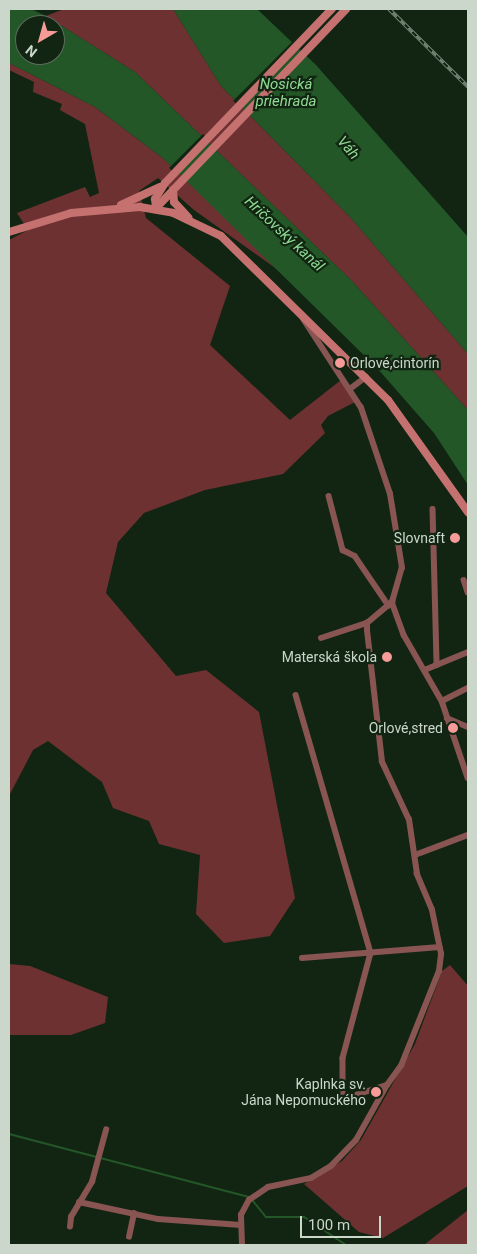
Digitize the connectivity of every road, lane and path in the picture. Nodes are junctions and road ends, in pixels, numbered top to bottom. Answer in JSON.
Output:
{"nodes":[{"id":1,"x":332,"y":9,"type":"edge"},
{"id":2,"x":343,"y":11,"type":"edge"},
{"id":3,"x":167,"y":180,"type":"junction"},
{"id":4,"x":175,"y":188,"type":"junction"},
{"id":5,"x":116,"y":207,"type":"junction"},
{"id":6,"x":156,"y":208,"type":"junction"},
{"id":7,"x":190,"y":220,"type":"junction"},
{"id":8,"x":9,"y":232,"type":"edge"},
{"id":9,"x":302,"y":312,"type":"junction"},
{"id":10,"x":366,"y":377,"type":"junction"},
{"id":11,"x":350,"y":389,"type":"junction"},
{"id":12,"x":329,"y":496,"type":"dead end"},
{"id":13,"x":433,"y":508,"type":"dead end"},
{"id":14,"x":468,"y":512,"type":"edge"},
{"id":15,"x":464,"y":580,"type":"dead end"},
{"id":16,"x":468,"y":592,"type":"edge"},
{"id":17,"x":391,"y":604,"type":"junction"},
{"id":18,"x":367,"y":623,"type":"junction"},
{"id":19,"x":321,"y":638,"type":"dead end"},
{"id":20,"x":468,"y":652,"type":"edge"},
{"id":21,"x":437,"y":666,"type":"junction"},
{"id":22,"x":427,"y":669,"type":"junction"},
{"id":23,"x":468,"y":688,"type":"edge"},
{"id":24,"x":296,"y":695,"type":"dead end"},
{"id":25,"x":442,"y":701,"type":"junction"},
{"id":26,"x":447,"y":718,"type":"junction"},
{"id":27,"x":468,"y":727,"type":"edge"},
{"id":28,"x":468,"y":778,"type":"edge"},
{"id":29,"x":468,"y":835,"type":"edge"},
{"id":30,"x":415,"y":855,"type":"junction"},
{"id":31,"x":440,"y":947,"type":"junction"},
{"id":32,"x":370,"y":953,"type":"junction"},
{"id":33,"x":302,"y":958,"type":"dead end"},
{"id":34,"x":387,"y":1085,"type":"junction"},
{"id":35,"x":106,"y":1130,"type":"dead end"},
{"id":36,"x":80,"y":1202,"type":"junction"},
{"id":37,"x":134,"y":1214,"type":"junction"},
{"id":38,"x":241,"y":1225,"type":"junction"},
{"id":39,"x":70,"y":1227,"type":"dead end"},
{"id":40,"x":129,"y":1237,"type":"dead end"},
{"id":41,"x":242,"y":1245,"type":"edge"}],
"edges":[{"from":1,"to":3,"type":"main road"},
{"from":2,"to":4,"type":"main road"},
{"from":3,"to":5,"type":"main road"},
{"from":3,"to":6,"type":"main road"},
{"from":4,"to":6,"type":"main road"},
{"from":4,"to":7,"type":"main road"},
{"from":5,"to":6,"type":"main road"},
{"from":5,"to":8,"type":"main road"},
{"from":6,"to":7,"type":"main road"},
{"from":7,"to":9,"type":"main road"},
{"from":9,"to":10,"type":"main road"},
{"from":9,"to":11,"type":"street"},
{"from":10,"to":11,"type":"street"},
{"from":10,"to":14,"type":"main road"},
{"from":11,"to":17,"type":"street"},
{"from":12,"to":17,"type":"street"},
{"from":13,"to":21,"type":"street"},
{"from":15,"to":16,"type":"street"},
{"from":17,"to":18,"type":"street"},
{"from":17,"to":22,"type":"street"},
{"from":18,"to":19,"type":"street"},
{"from":18,"to":30,"type":"street"},
{"from":20,"to":21,"type":"street"},
{"from":21,"to":22,"type":"street"},
{"from":22,"to":25,"type":"street"},
{"from":23,"to":25,"type":"street"},
{"from":24,"to":32,"type":"street"},
{"from":25,"to":26,"type":"street"},
{"from":26,"to":27,"type":"street"},
{"from":26,"to":28,"type":"street"},
{"from":29,"to":30,"type":"street"},
{"from":30,"to":31,"type":"street"},
{"from":31,"to":32,"type":"street"},
{"from":31,"to":34,"type":"street"},
{"from":32,"to":33,"type":"street"},
{"from":32,"to":34,"type":"street"},
{"from":34,"to":38,"type":"street"},
{"from":35,"to":36,"type":"street"},
{"from":36,"to":37,"type":"street"},
{"from":36,"to":39,"type":"street"},
{"from":37,"to":38,"type":"street"},
{"from":37,"to":40,"type":"street"},
{"from":38,"to":41,"type":"street"}]}
